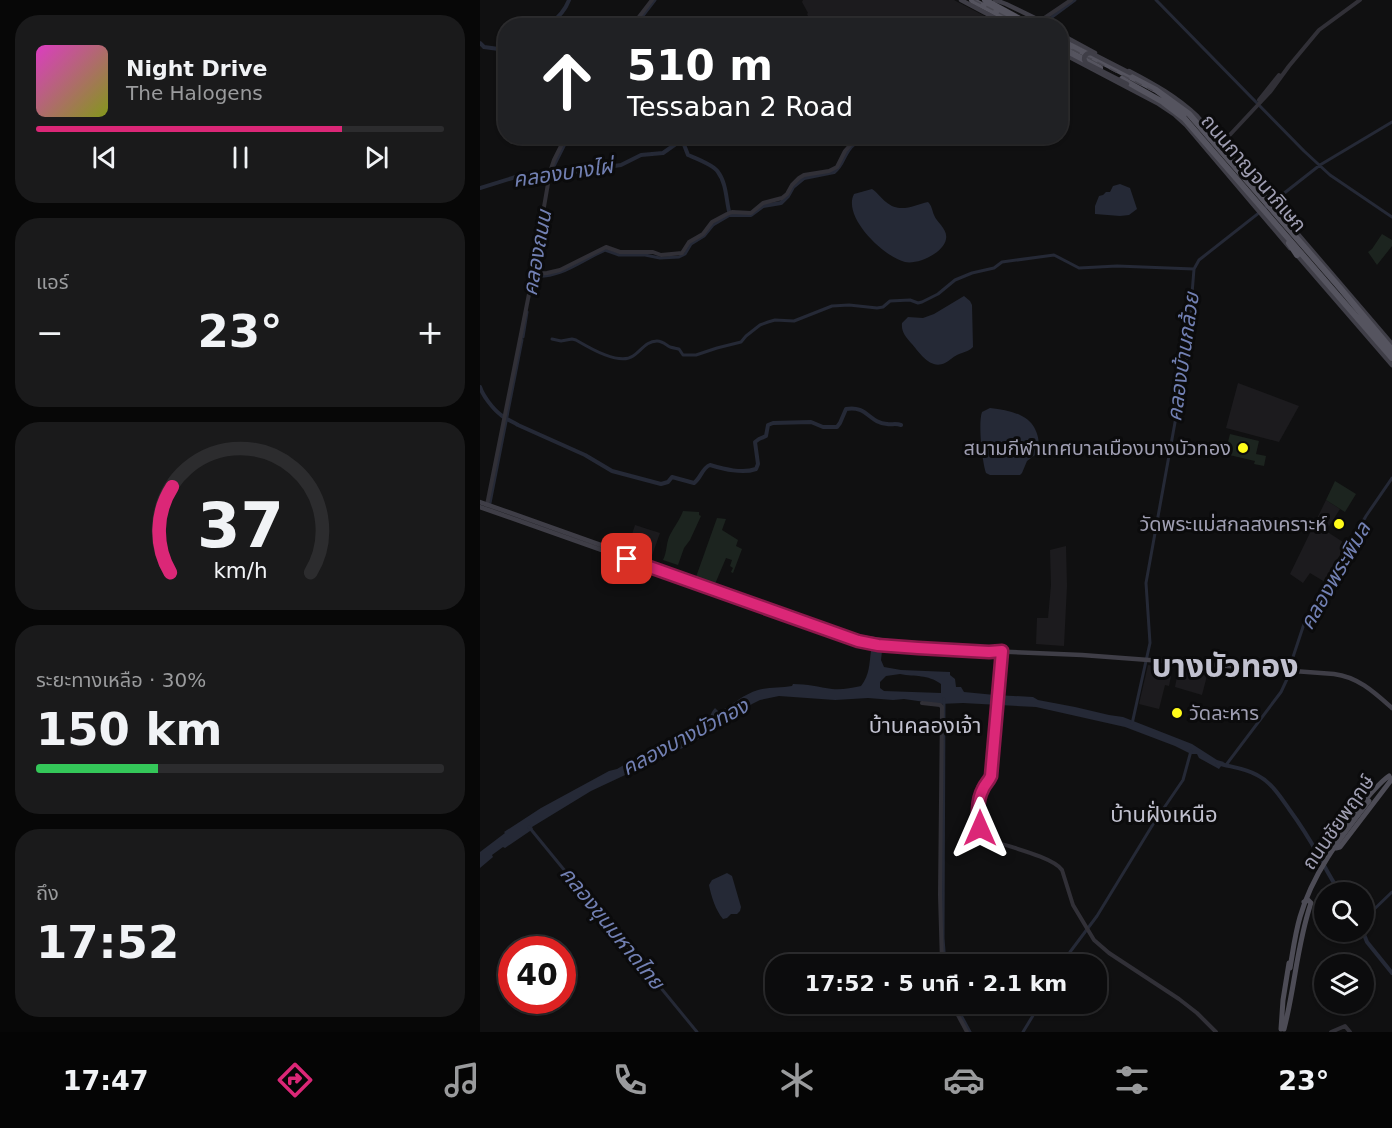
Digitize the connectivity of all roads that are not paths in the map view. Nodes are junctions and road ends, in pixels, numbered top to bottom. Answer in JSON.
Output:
{"nodes":[{"id":1,"x":652,"y":0,"type":"edge"},
{"id":2,"x":961,"y":0,"type":"edge"},
{"id":3,"x":972,"y":0,"type":"edge"},
{"id":4,"x":985,"y":0,"type":"edge"},
{"id":5,"x":995,"y":0,"type":"edge"},
{"id":6,"x":1071,"y":0,"type":"edge"},
{"id":7,"x":1358,"y":0,"type":"edge"},
{"id":8,"x":980,"y":10,"type":"junction"},
{"id":9,"x":638,"y":18,"type":"edge"},
{"id":10,"x":991,"y":18,"type":"edge"},
{"id":11,"x":995,"y":18,"type":"edge"},
{"id":12,"x":1016,"y":18,"type":"edge"},
{"id":13,"x":1019,"y":18,"type":"edge"},
{"id":14,"x":1021,"y":18,"type":"edge"},
{"id":15,"x":1033,"y":18,"type":"edge"},
{"id":16,"x":1048,"y":18,"type":"edge"},
{"id":17,"x":1068,"y":38,"type":"edge"},
{"id":18,"x":1068,"y":44,"type":"edge"},
{"id":19,"x":1068,"y":52,"type":"edge"},
{"id":20,"x":1068,"y":55,"type":"edge"},
{"id":21,"x":1076,"y":58,"type":"junction"},
{"id":22,"x":1176,"y":98,"type":"junction"},
{"id":23,"x":1255,"y":106,"type":"junction"},
{"id":24,"x":1175,"y":115,"type":"junction"},
{"id":25,"x":1215,"y":137,"type":"junction"},
{"id":26,"x":562,"y":144,"type":"edge"},
{"id":27,"x":851,"y":144,"type":"edge"},
{"id":28,"x":1225,"y":149,"type":"junction"},
{"id":29,"x":1263,"y":204,"type":"junction"},
{"id":30,"x":1268,"y":211,"type":"junction"},
{"id":31,"x":1274,"y":221,"type":"junction"},
{"id":32,"x":1297,"y":233,"type":"junction"},
{"id":33,"x":1302,"y":245,"type":"junction"},
{"id":34,"x":1297,"y":255,"type":"junction"},
{"id":35,"x":534,"y":274,"type":"junction"},
{"id":36,"x":1340,"y":288,"type":"junction"},
{"id":37,"x":1366,"y":313,"type":"junction"},
{"id":38,"x":1359,"y":327,"type":"junction"},
{"id":39,"x":1392,"y":344,"type":"edge"},
{"id":40,"x":1384,"y":349,"type":"junction"},
{"id":41,"x":1392,"y":350,"type":"edge"},
{"id":42,"x":1392,"y":358,"type":"edge"},
{"id":43,"x":1392,"y":365,"type":"edge"},
{"id":44,"x":480,"y":505,"type":"edge"},
{"id":45,"x":487,"y":505,"type":"junction"},
{"id":46,"x":522,"y":519,"type":"junction"},
{"id":47,"x":1002,"y":651,"type":"junction"},
{"id":48,"x":922,"y":703,"type":"dead end"},
{"id":49,"x":1392,"y":708,"type":"edge"},
{"id":50,"x":1391,"y":776,"type":"edge"},
{"id":51,"x":942,"y":954,"type":"edge"},
{"id":52,"x":957,"y":1014,"type":"edge"},
{"id":53,"x":1282,"y":1030,"type":"edge"},
{"id":54,"x":967,"y":1032,"type":"edge"},
{"id":55,"x":1216,"y":1032,"type":"edge"},
{"id":56,"x":1332,"y":1032,"type":"edge"},
{"id":57,"x":1350,"y":1032,"type":"edge"}],
"edges":[{"from":1,"to":9,"type":"street"},
{"from":2,"to":8,"type":"main road"},
{"from":3,"to":12,"type":"highway"},
{"from":4,"to":13,"type":"highway"},
{"from":5,"to":14,"type":"main road"},
{"from":5,"to":15,"type":"main road"},
{"from":6,"to":16,"type":"street"},
{"from":7,"to":23,"type":"street"},
{"from":8,"to":10,"type":"main road"},
{"from":8,"to":11,"type":"main road"},
{"from":17,"to":22,"type":"main road"},
{"from":18,"to":29,"type":"highway","name":"ถนนกาญจนาภิเษก"},
{"from":19,"to":21,"type":"highway","name":"ถนนกาญจนาภิเษก"},
{"from":20,"to":21,"type":"main road"},
{"from":21,"to":24,"type":"main road"},
{"from":21,"to":29,"type":"highway","name":"ถนนกาญจนาภิเษก"},
{"from":22,"to":24,"type":"main road","bridge":true},
{"from":22,"to":25,"type":"main road"},
{"from":23,"to":25,"type":"street"},
{"from":23,"to":28,"type":"street"},
{"from":24,"to":29,"type":"main road"},
{"from":25,"to":28,"type":"main road"},
{"from":26,"to":35,"type":"street"},
{"from":27,"to":35,"type":"street"},
{"from":28,"to":29,"type":"main road"},
{"from":29,"to":30,"type":"highway","name":"ถนนกาญจนาภิเษก"},
{"from":30,"to":31,"type":"highway","name":"ถนนกาญจนาภิเษก"},
{"from":30,"to":32,"type":"main road"},
{"from":30,"to":33,"type":"highway","name":"ถนนกาญจนาภิเษก"},
{"from":30,"to":34,"type":"main road"},
{"from":31,"to":34,"type":"highway"},
{"from":31,"to":40,"type":"highway","name":"ถนนกาญจนาภิเษก"},
{"from":32,"to":33,"type":"highway"},
{"from":32,"to":37,"type":"main road"},
{"from":33,"to":36,"type":"highway","name":"ถนนกาญจนาภิเษก"},
{"from":34,"to":38,"type":"main road"},
{"from":35,"to":45,"type":"street"},
{"from":36,"to":37,"type":"highway"},
{"from":36,"to":41,"type":"highway","name":"ถนนกาญจนาภิเษก"},
{"from":37,"to":39,"type":"main road"},
{"from":38,"to":40,"type":"highway"},
{"from":38,"to":43,"type":"main road"},
{"from":40,"to":42,"type":"highway","name":"ถนนกาญจนาภิเษก"},
{"from":44,"to":45,"type":"main road"},
{"from":44,"to":46,"type":"main road"},
{"from":45,"to":46,"type":"main road"},
{"from":46,"to":47,"type":"main road"},
{"from":47,"to":49,"type":"main road"},
{"from":47,"to":55,"type":"street"},
{"from":48,"to":51,"type":"street"},
{"from":50,"to":50,"type":"main road"},
{"from":50,"to":53,"type":"main road","name":"ถนนชัยพฤกษ์","bridge":true},
{"from":52,"to":54,"type":"street"},
{"from":53,"to":53,"type":"main road"},
{"from":56,"to":57,"type":"street"}]}
